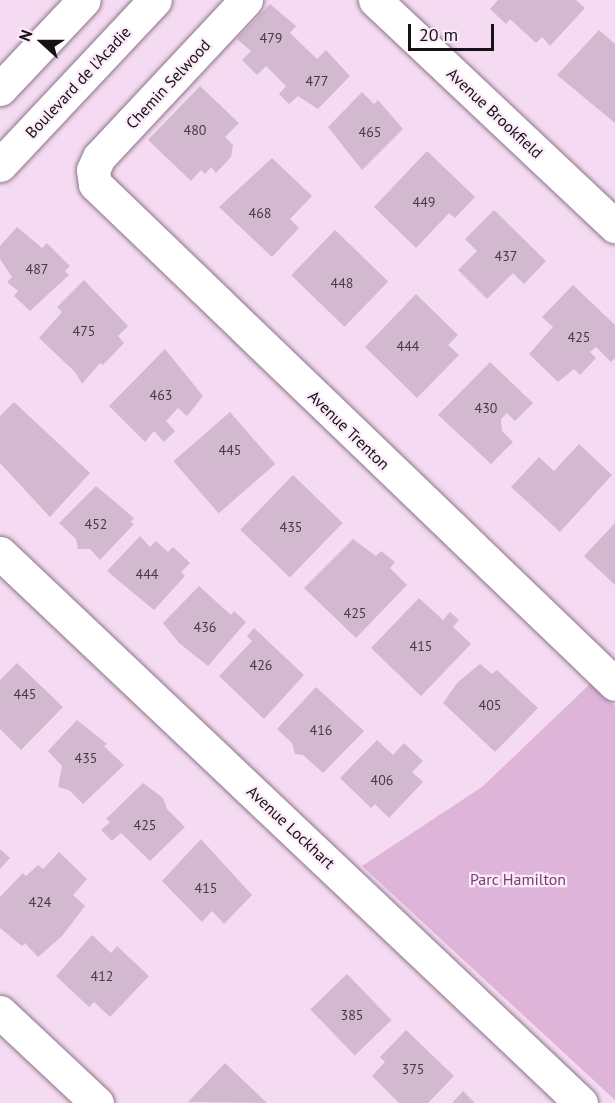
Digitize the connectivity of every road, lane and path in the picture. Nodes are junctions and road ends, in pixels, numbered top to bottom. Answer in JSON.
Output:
{"nodes":[{"id":1,"x":84,"y":0,"type":"edge"},
{"id":2,"x":155,"y":0,"type":"edge"},
{"id":3,"x":246,"y":0,"type":"edge"},
{"id":4,"x":375,"y":0,"type":"edge"},
{"id":5,"x":0,"y":89,"type":"edge"},
{"id":6,"x":0,"y":165,"type":"edge"},
{"id":7,"x":93,"y":170,"type":"joint"},
{"id":8,"x":615,"y":226,"type":"edge"},
{"id":9,"x":0,"y":553,"type":"edge"},
{"id":10,"x":615,"y":684,"type":"edge"},
{"id":11,"x":0,"y":1012,"type":"edge"},
{"id":12,"x":97,"y":1103,"type":"edge"},
{"id":13,"x":581,"y":1103,"type":"edge"}],
"edges":[{"from":1,"to":5,"type":"street"},
{"from":2,"to":6,"type":"street","name":"Boulevard de l'Acadie"},
{"from":3,"to":7,"type":"street","name":"Chemin Selwood"},
{"from":4,"to":8,"type":"street","name":"Avenue Brookfield"},
{"from":7,"to":10,"type":"street","name":"Avenue Trenton"},
{"from":9,"to":13,"type":"street","name":"Avenue Lockhart"},
{"from":11,"to":12,"type":"street"}]}
